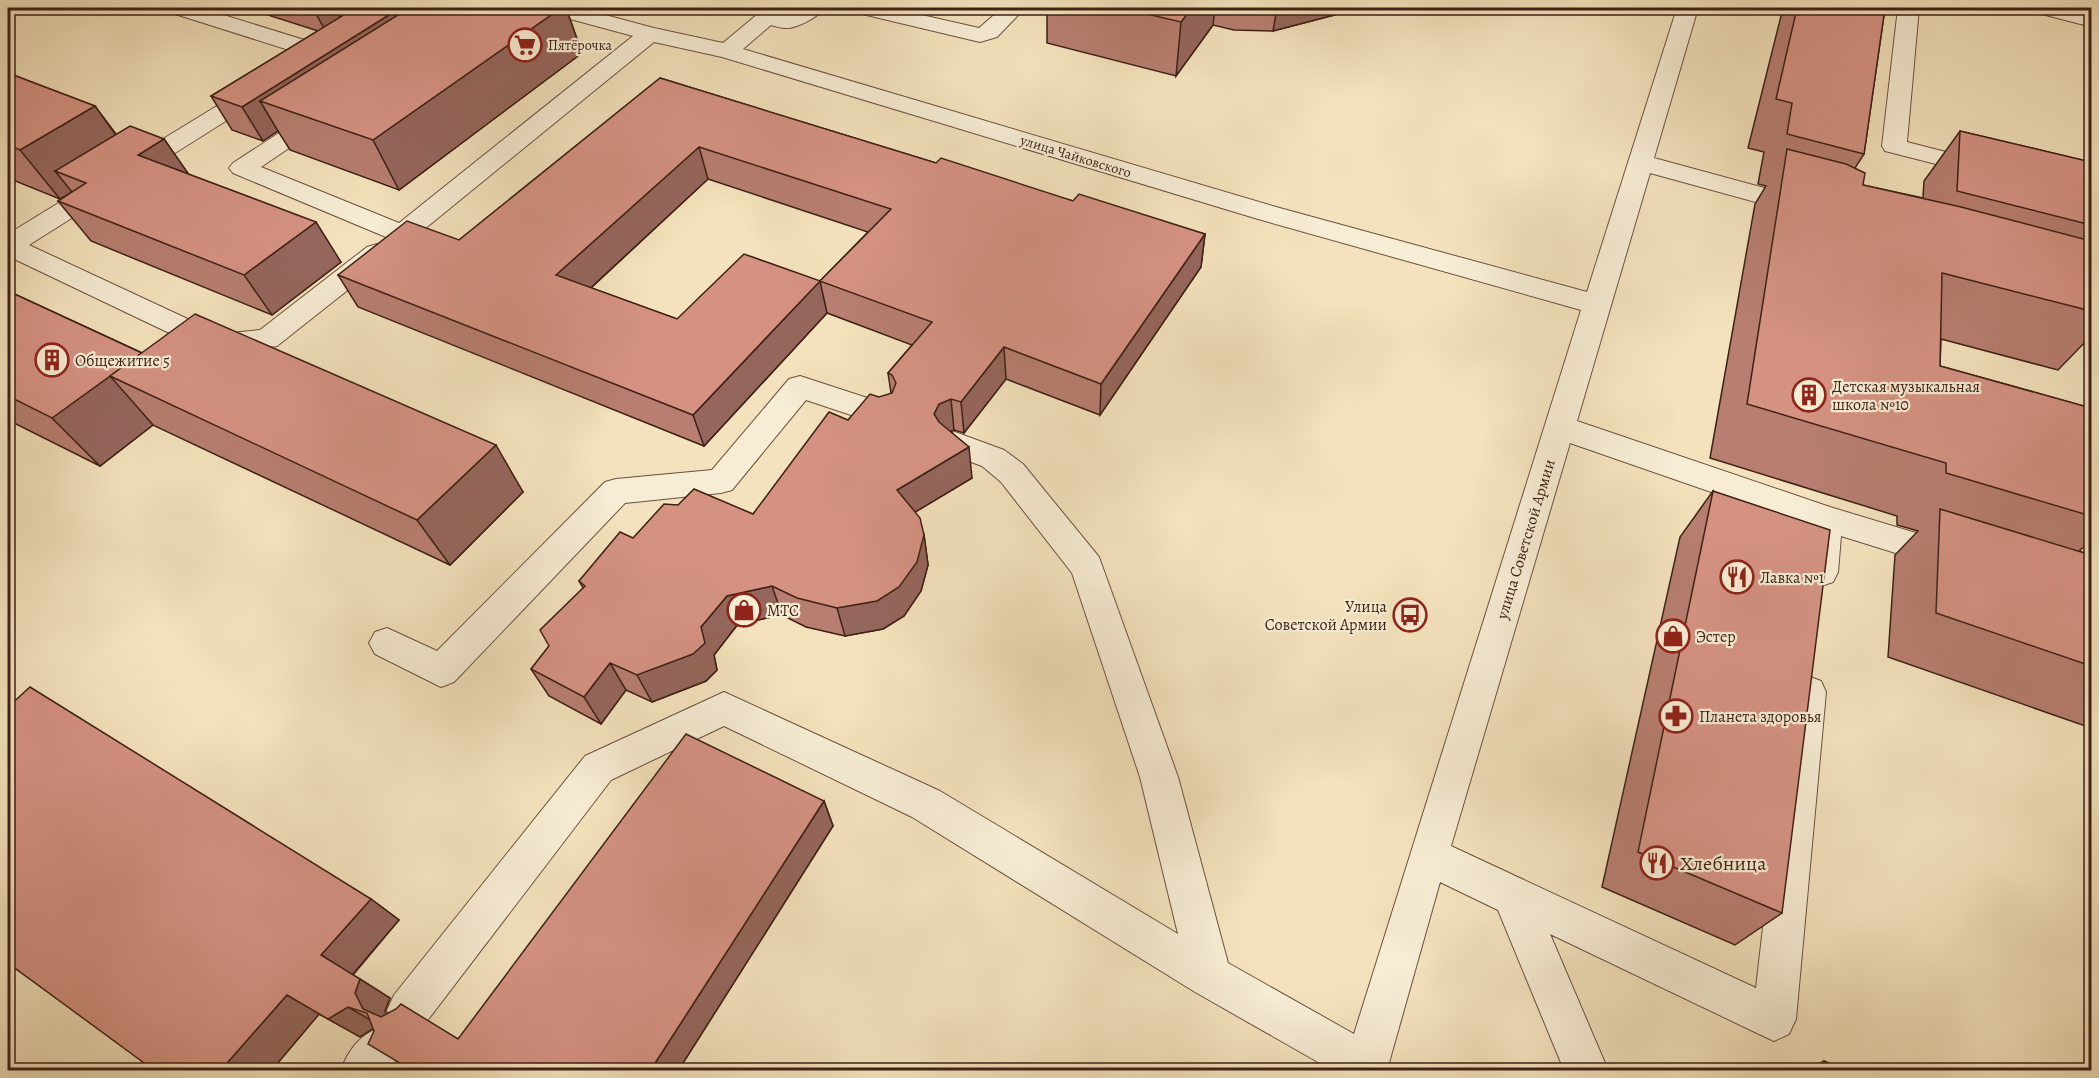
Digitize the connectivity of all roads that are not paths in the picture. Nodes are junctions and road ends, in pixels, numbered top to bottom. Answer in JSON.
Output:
{"nodes":[{"id":1,"x":180,"y":8,"type":"edge"},
{"id":2,"x":556,"y":8,"type":"edge"},
{"id":3,"x":814,"y":8,"type":"edge"},
{"id":4,"x":866,"y":8,"type":"edge"},
{"id":5,"x":1014,"y":8,"type":"edge"},
{"id":6,"x":1688,"y":8,"type":"edge"},
{"id":7,"x":1908,"y":8,"type":"edge"},
{"id":8,"x":2046,"y":8,"type":"edge"},
{"id":9,"x":772,"y":12,"type":"edge"},
{"id":10,"x":2091,"y":21,"type":"edge"},
{"id":11,"x":650,"y":34,"type":"junction"},
{"id":12,"x":727,"y":51,"type":"junction"},
{"id":13,"x":340,"y":102,"type":"edge"},
{"id":14,"x":1640,"y":162,"type":"junction"},
{"id":15,"x":2010,"y":175,"type":"edge"},
{"id":16,"x":229,"y":185,"type":"dead end"},
{"id":17,"x":1821,"y":212,"type":"edge"},
{"id":18,"x":8,"y":246,"type":"edge"},
{"id":19,"x":1595,"y":304,"type":"junction"},
{"id":20,"x":884,"y":415,"type":"edge"},
{"id":21,"x":1559,"y":427,"type":"junction"},
{"id":22,"x":955,"y":444,"type":"edge"},
{"id":23,"x":1826,"y":519,"type":"junction"},
{"id":24,"x":1970,"y":563,"type":"edge"},
{"id":25,"x":1818,"y":603,"type":"edge"},
{"id":26,"x":387,"y":643,"type":"dead end"},
{"id":27,"x":1812,"y":662,"type":"edge"},
{"id":28,"x":1428,"y":856,"type":"junction"},
{"id":29,"x":1513,"y":897,"type":"junction"},
{"id":30,"x":1210,"y":977,"type":"junction"},
{"id":31,"x":409,"y":1010,"type":"edge"},
{"id":32,"x":1366,"y":1068,"type":"edge"},
{"id":33,"x":1586,"y":1071,"type":"edge"}],
"edges":[{"from":1,"to":18,"type":"street"},
{"from":2,"to":11,"type":"street","name":"улица Чайковского"},
{"from":3,"to":9,"type":"street"},
{"from":4,"to":5,"type":"street"},
{"from":6,"to":14,"type":"street","name":"улица Советской Армии"},
{"from":7,"to":15,"type":"street"},
{"from":8,"to":10,"type":"street"},
{"from":9,"to":12,"type":"street"},
{"from":11,"to":12,"type":"street","name":"улица Чайковского"},
{"from":11,"to":13,"type":"street"},
{"from":12,"to":19,"type":"street","name":"улица Чайковского"},
{"from":14,"to":17,"type":"street"},
{"from":14,"to":19,"type":"street","name":"улица Советской Армии"},
{"from":16,"to":18,"type":"street"},
{"from":19,"to":21,"type":"street","name":"улица Советской Армии"},
{"from":20,"to":26,"type":"street"},
{"from":21,"to":23,"type":"street"},
{"from":21,"to":28,"type":"street","name":"улица Советской Армии"},
{"from":22,"to":30,"type":"street"},
{"from":23,"to":24,"type":"street"},
{"from":23,"to":25,"type":"street"},
{"from":27,"to":29,"type":"street"},
{"from":28,"to":29,"type":"street"},
{"from":28,"to":32,"type":"street","name":"улица Советской Армии"},
{"from":29,"to":33,"type":"street"},
{"from":30,"to":31,"type":"street"},
{"from":30,"to":32,"type":"street"}]}
